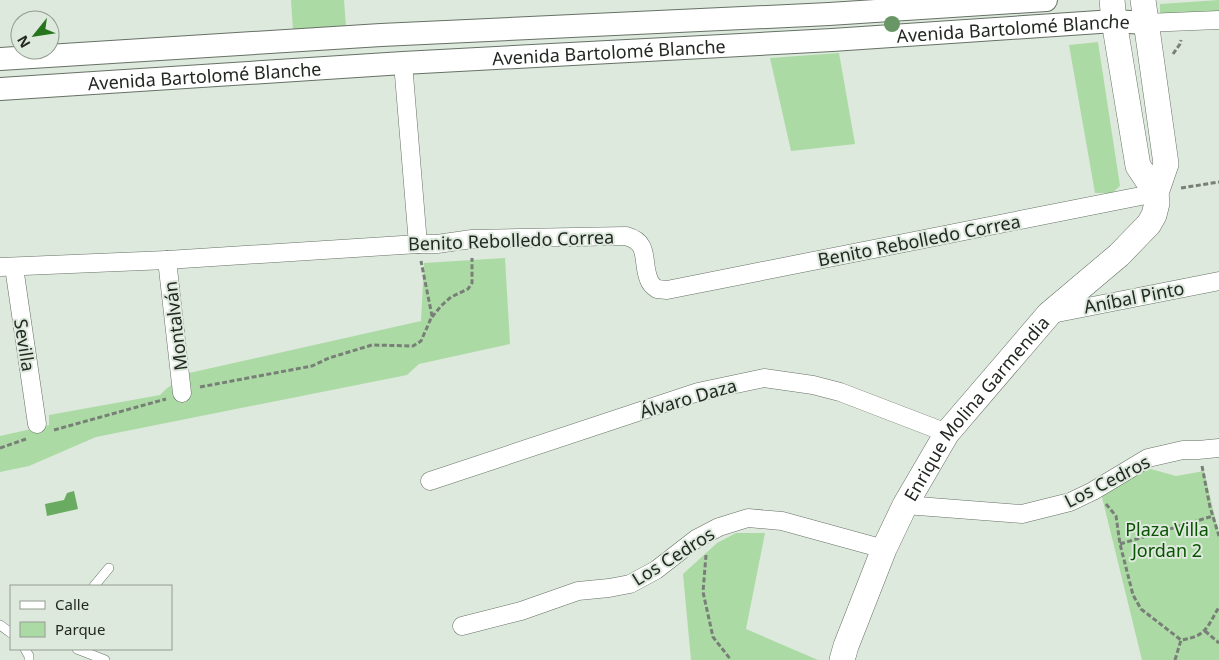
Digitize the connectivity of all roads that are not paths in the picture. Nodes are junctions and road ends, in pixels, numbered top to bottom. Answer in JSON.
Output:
{"nodes":[{"id":1,"x":1046,"y":0,"type":"edge"},
{"id":2,"x":1113,"y":11,"type":"edge"},
{"id":3,"x":1144,"y":11,"type":"edge"},
{"id":4,"x":829,"y":14,"type":"junction"},
{"id":5,"x":1219,"y":20,"type":"edge"},
{"id":6,"x":832,"y":40,"type":"junction"},
{"id":7,"x":0,"y":59,"type":"edge"},
{"id":8,"x":402,"y":63,"type":"junction"},
{"id":9,"x":0,"y":89,"type":"edge"},
{"id":10,"x":1156,"y":193,"type":"junction"},
{"id":11,"x":418,"y":244,"type":"junction"},
{"id":12,"x":167,"y":260,"type":"junction"},
{"id":13,"x":7,"y":267,"type":"edge"},
{"id":14,"x":1219,"y":280,"type":"edge"},
{"id":15,"x":1049,"y":314,"type":"junction"},
{"id":16,"x":182,"y":393,"type":"road end"},
{"id":17,"x":38,"y":431,"type":"road end"},
{"id":18,"x":947,"y":433,"type":"junction"},
{"id":19,"x":1219,"y":448,"type":"edge"},
{"id":20,"x":430,"y":481,"type":"dead end"},
{"id":21,"x":905,"y":505,"type":"junction"},
{"id":22,"x":884,"y":549,"type":"junction"},
{"id":23,"x":109,"y":568,"type":"dead end"},
{"id":24,"x":95,"y":585,"type":"edge"},
{"id":25,"x":462,"y":626,"type":"dead end"},
{"id":26,"x":80,"y":650,"type":"edge"},
{"id":27,"x":105,"y":660,"type":"edge"},
{"id":28,"x":842,"y":660,"type":"edge"}],
"edges":[{"from":1,"to":4,"type":"street","name":"Avenida Bartolomé Blanche"},
{"from":2,"to":3,"type":"street","name":"Avenida Bartolomé Blanche"},
{"from":2,"to":6,"type":"street","name":"Avenida Bartolomé Blanche"},
{"from":2,"to":10,"type":"main road"},
{"from":3,"to":5,"type":"street","name":"Avenida Bartolomé Blanche"},
{"from":3,"to":10,"type":"main road","name":"Enrique Molina Garmendia"},
{"from":4,"to":6,"type":"street"},
{"from":4,"to":7,"type":"street","name":"Avenida Bartolomé Blanche"},
{"from":6,"to":8,"type":"street","name":"Avenida Bartolomé Blanche"},
{"from":8,"to":9,"type":"street","name":"Avenida Bartolomé Blanche"},
{"from":8,"to":11,"type":"street"},
{"from":10,"to":11,"type":"street","name":"Benito Rebolledo Correa"},
{"from":10,"to":15,"type":"main road","name":"Enrique Molina Garmendia"},
{"from":11,"to":12,"type":"street","name":"Benito Rebolledo Correa"},
{"from":12,"to":13,"type":"street","name":"Benito Rebolledo Correa"},
{"from":12,"to":16,"type":"street","name":"Montalván"},
{"from":13,"to":17,"type":"street","name":"Sevilla"},
{"from":14,"to":15,"type":"street","name":"Aníbal Pinto"},
{"from":15,"to":18,"type":"main road","name":"Enrique Molina Garmendia"},
{"from":18,"to":20,"type":"street","name":"Álvaro Daza"},
{"from":18,"to":21,"type":"main road","name":"Enrique Molina Garmendia"},
{"from":19,"to":21,"type":"street","name":"Los Cedros"},
{"from":21,"to":22,"type":"main road","name":"Enrique Molina Garmendia"},
{"from":22,"to":25,"type":"street","name":"Los Cedros"},
{"from":22,"to":28,"type":"main road","name":"Enrique Molina Garmendia"},
{"from":23,"to":24,"type":"lane"},
{"from":26,"to":27,"type":"lane"}]}
